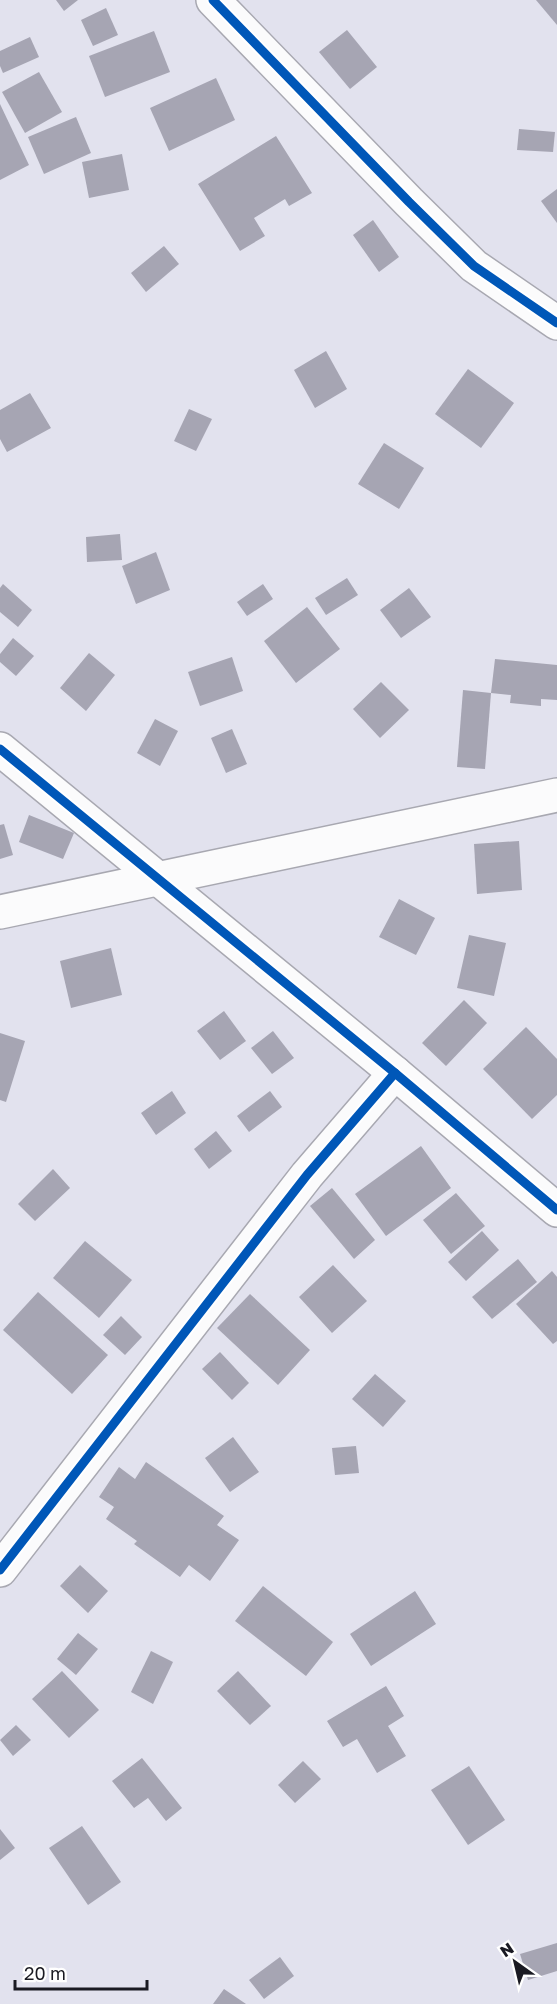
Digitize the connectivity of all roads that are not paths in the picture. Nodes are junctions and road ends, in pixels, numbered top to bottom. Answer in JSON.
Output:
{"nodes":[{"id":1,"x":213,"y":0,"type":"edge"},
{"id":2,"x":557,"y":323,"type":"edge"},
{"id":3,"x":0,"y":749,"type":"edge"},
{"id":4,"x":557,"y":795,"type":"edge"},
{"id":5,"x":158,"y":880,"type":"junction"},
{"id":6,"x":0,"y":912,"type":"edge"},
{"id":7,"x":396,"y":1074,"type":"junction"},
{"id":8,"x":557,"y":1210,"type":"edge"},
{"id":9,"x":0,"y":1570,"type":"edge"}],
"edges":[{"from":1,"to":2,"type":"street"},
{"from":3,"to":5,"type":"street"},
{"from":4,"to":5,"type":"street"},
{"from":5,"to":6,"type":"street"},
{"from":5,"to":7,"type":"street"},
{"from":7,"to":8,"type":"street"},
{"from":7,"to":9,"type":"street"}]}
